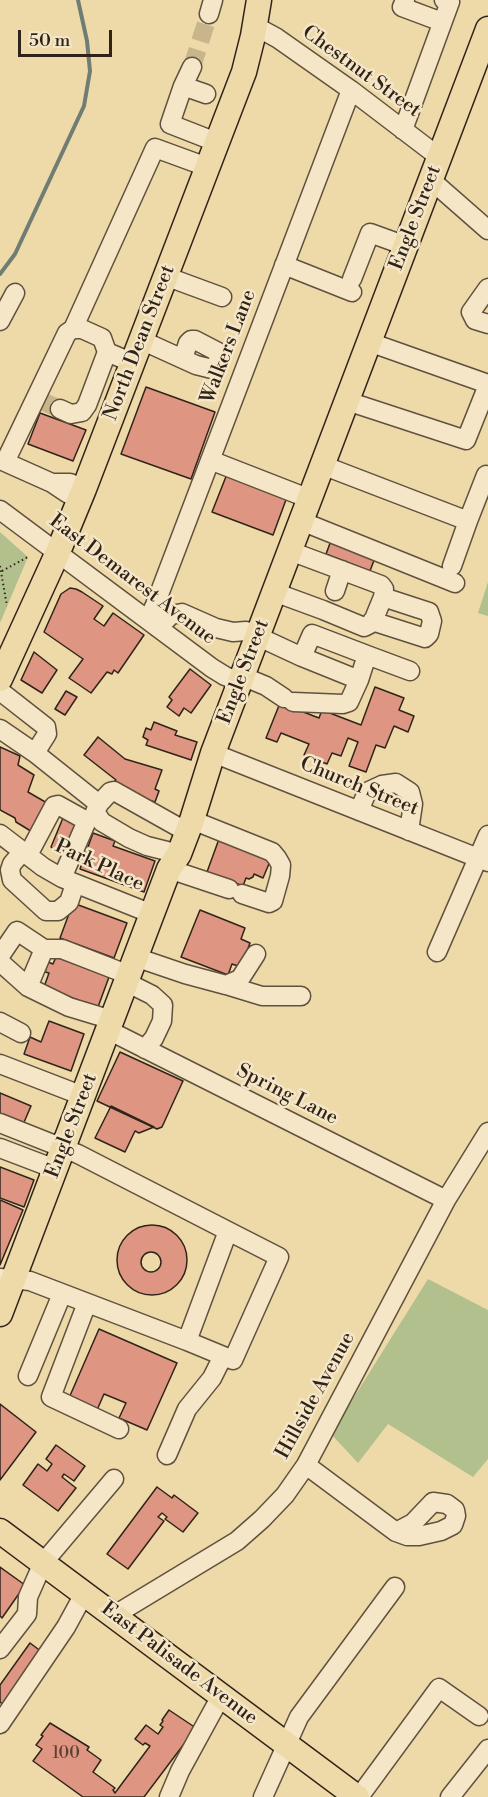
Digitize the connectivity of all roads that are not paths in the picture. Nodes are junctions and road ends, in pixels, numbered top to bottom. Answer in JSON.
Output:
{"nodes":[{"id":1,"x":259,"y":0,"type":"edge"},
{"id":2,"x":405,"y":0,"type":"edge"},
{"id":3,"x":444,"y":0,"type":"edge"},
{"id":4,"x":442,"y":22,"type":"junction"},
{"id":5,"x":255,"y":26,"type":"junction"},
{"id":6,"x":488,"y":29,"type":"edge"},
{"id":7,"x":192,"y":67,"type":"tunnel mouth"},
{"id":8,"x":183,"y":86,"type":"junction"},
{"id":9,"x":351,"y":90,"type":"junction"},
{"id":10,"x":206,"y":94,"type":"dead end"},
{"id":11,"x":403,"y":130,"type":"junction"},
{"id":12,"x":216,"y":142,"type":"junction"},
{"id":13,"x":439,"y":157,"type":"junction"},
{"id":14,"x":207,"y":167,"type":"junction"},
{"id":15,"x":431,"y":180,"type":"junction"},
{"id":16,"x":488,"y":230,"type":"edge"},
{"id":17,"x":406,"y":246,"type":"junction"},
{"id":18,"x":284,"y":265,"type":"junction"},
{"id":19,"x":165,"y":276,"type":"junction"},
{"id":20,"x":488,"y":288,"type":"edge"},
{"id":21,"x":15,"y":292,"type":"dead end"},
{"id":22,"x":222,"y":297,"type":"dead end"},
{"id":23,"x":0,"y":321,"type":"edge"},
{"id":24,"x":488,"y":324,"type":"edge"},
{"id":25,"x":73,"y":329,"type":"junction"},
{"id":26,"x":141,"y":340,"type":"junction"},
{"id":27,"x":369,"y":342,"type":"junction"},
{"id":28,"x":107,"y":352,"type":"junction"},
{"id":29,"x":183,"y":359,"type":"dead end"},
{"id":30,"x":133,"y":363,"type":"junction"},
{"id":31,"x":488,"y":384,"type":"edge"},
{"id":32,"x":347,"y":401,"type":"junction"},
{"id":33,"x":47,"y":403,"type":"junction"},
{"id":34,"x":210,"y":460,"type":"junction"},
{"id":35,"x":322,"y":465,"type":"junction"},
{"id":36,"x":2,"y":468,"type":"edge"},
{"id":37,"x":486,"y":475,"type":"dead end"},
{"id":38,"x":82,"y":494,"type":"junction"},
{"id":39,"x":0,"y":510,"type":"edge"},
{"id":40,"x":306,"y":510,"type":"junction"},
{"id":41,"x":468,"y":521,"type":"junction"},
{"id":42,"x":290,"y":551,"type":"junction"},
{"id":43,"x":58,"y":552,"type":"junction"},
{"id":44,"x":342,"y":570,"type":"junction"},
{"id":45,"x":274,"y":592,"type":"junction"},
{"id":46,"x":383,"y":597,"type":"junction"},
{"id":47,"x":331,"y":600,"type":"junction"},
{"id":48,"x":372,"y":621,"type":"junction"},
{"id":49,"x":153,"y":624,"type":"junction"},
{"id":50,"x":258,"y":636,"type":"junction"},
{"id":51,"x":367,"y":655,"type":"junction"},
{"id":52,"x":302,"y":657,"type":"junction"},
{"id":53,"x":410,"y":671,"type":"dead end"},
{"id":54,"x":0,"y":679,"type":"edge"},
{"id":55,"x":241,"y":679,"type":"junction"},
{"id":56,"x":359,"y":680,"type":"junction"},
{"id":57,"x":0,"y":691,"type":"edge"},
{"id":58,"x":0,"y":729,"type":"edge"},
{"id":59,"x":35,"y":753,"type":"junction"},
{"id":60,"x":213,"y":753,"type":"junction"},
{"id":61,"x":99,"y":804,"type":"junction"},
{"id":62,"x":359,"y":811,"type":"junction"},
{"id":63,"x":409,"y":831,"type":"junction"},
{"id":64,"x":488,"y":835,"type":"edge"},
{"id":65,"x":1,"y":837,"type":"edge"},
{"id":66,"x":182,"y":844,"type":"junction"},
{"id":67,"x":25,"y":853,"type":"junction"},
{"id":68,"x":483,"y":860,"type":"edge"},
{"id":69,"x":69,"y":881,"type":"junction"},
{"id":70,"x":152,"y":914,"type":"junction"},
{"id":71,"x":44,"y":949,"type":"junction"},
{"id":72,"x":437,"y":952,"type":"dead end"},
{"id":73,"x":256,"y":954,"type":"dead end"},
{"id":74,"x":0,"y":956,"type":"edge"},
{"id":75,"x":0,"y":962,"type":"edge"},
{"id":76,"x":130,"y":971,"type":"junction"},
{"id":77,"x":226,"y":985,"type":"junction"},
{"id":78,"x":28,"y":987,"type":"junction"},
{"id":79,"x":301,"y":996,"type":"dead end"},
{"id":80,"x":0,"y":1022,"type":"edge"},
{"id":81,"x":110,"y":1025,"type":"junction"},
{"id":82,"x":21,"y":1033,"type":"dead end"},
{"id":83,"x":145,"y":1049,"type":"junction"},
{"id":84,"x":0,"y":1064,"type":"edge"},
{"id":85,"x":83,"y":1096,"type":"junction"},
{"id":86,"x":0,"y":1123,"type":"edge"},
{"id":87,"x":488,"y":1132,"type":"edge"},
{"id":88,"x":0,"y":1148,"type":"edge"},
{"id":89,"x":59,"y":1158,"type":"junction"},
{"id":90,"x":446,"y":1200,"type":"junction"},
{"id":91,"x":228,"y":1231,"type":"junction"},
{"id":92,"x":7,"y":1279,"type":"edge"},
{"id":93,"x":62,"y":1294,"type":"junction"},
{"id":94,"x":87,"y":1303,"type":"junction"},
{"id":95,"x":0,"y":1314,"type":"edge"},
{"id":96,"x":187,"y":1341,"type":"junction"},
{"id":97,"x":223,"y":1356,"type":"junction"},
{"id":98,"x":28,"y":1376,"type":"dead end"},
{"id":99,"x":119,"y":1429,"type":"dead end"},
{"id":100,"x":167,"y":1455,"type":"dead end"},
{"id":101,"x":306,"y":1465,"type":"junction"},
{"id":102,"x":114,"y":1479,"type":"dead end"},
{"id":103,"x":0,"y":1532,"type":"edge"},
{"id":104,"x":396,"y":1532,"type":"dead end"},
{"id":105,"x":43,"y":1563,"type":"junction"},
{"id":106,"x":395,"y":1587,"type":"dead end"},
{"id":107,"x":84,"y":1594,"type":"junction"},
{"id":108,"x":113,"y":1616,"type":"junction"},
{"id":109,"x":0,"y":1649,"type":"edge"},
{"id":110,"x":221,"y":1696,"type":"junction"},
{"id":111,"x":479,"y":1716,"type":"dead end"},
{"id":112,"x":0,"y":1724,"type":"edge"},
{"id":113,"x":286,"y":1744,"type":"junction"},
{"id":114,"x":488,"y":1749,"type":"edge"},
{"id":115,"x":169,"y":1797,"type":"edge"},
{"id":116,"x":263,"y":1797,"type":"edge"},
{"id":117,"x":358,"y":1797,"type":"edge"},
{"id":118,"x":450,"y":1797,"type":"edge"}],
"edges":[{"from":1,"to":5,"type":"main road","name":"North Dean Street"},
{"from":2,"to":4,"type":"street"},
{"from":3,"to":4,"type":"street"},
{"from":4,"to":11,"type":"street"},
{"from":5,"to":9,"type":"street","name":"Chestnut Street"},
{"from":5,"to":12,"type":"main road","name":"North Dean Street"},
{"from":6,"to":13,"type":"main road","name":"Engle Street"},
{"from":7,"to":8,"type":"street"},
{"from":8,"to":10,"type":"street"},
{"from":8,"to":12,"type":"street"},
{"from":9,"to":11,"type":"street","name":"Chestnut Street"},
{"from":9,"to":18,"type":"street","name":"Walkers Lane"},
{"from":11,"to":13,"type":"street","name":"Chestnut Street"},
{"from":12,"to":14,"type":"main road","name":"North Dean Street"},
{"from":13,"to":15,"type":"main road","name":"Engle Street"},
{"from":14,"to":19,"type":"main road","name":"North Dean Street"},
{"from":14,"to":25,"type":"street"},
{"from":15,"to":16,"type":"street"},
{"from":15,"to":17,"type":"main road","name":"Engle Street"},
{"from":17,"to":18,"type":"street"},
{"from":17,"to":27,"type":"main road","name":"Engle Street"},
{"from":18,"to":34,"type":"street","name":"Walkers Lane"},
{"from":19,"to":22,"type":"street"},
{"from":19,"to":26,"type":"main road","name":"North Dean Street"},
{"from":20,"to":24,"type":"street"},
{"from":21,"to":23,"type":"street"},
{"from":25,"to":28,"type":"street"},
{"from":25,"to":33,"type":"street"},
{"from":26,"to":29,"type":"street"},
{"from":26,"to":30,"type":"main road","name":"North Dean Street"},
{"from":27,"to":31,"type":"street"},
{"from":27,"to":32,"type":"main road","name":"Engle Street"},
{"from":28,"to":30,"type":"street"},
{"from":28,"to":33,"type":"street"},
{"from":30,"to":38,"type":"main road","name":"North Dean Street"},
{"from":31,"to":32,"type":"street"},
{"from":32,"to":35,"type":"main road","name":"Engle Street"},
{"from":33,"to":36,"type":"street"},
{"from":34,"to":40,"type":"street"},
{"from":34,"to":49,"type":"street","name":"Walkers Lane"},
{"from":35,"to":40,"type":"main road","name":"Engle Street"},
{"from":35,"to":41,"type":"street"},
{"from":36,"to":38,"type":"street"},
{"from":37,"to":41,"type":"street"},
{"from":38,"to":43,"type":"main road","name":"North Dean Street"},
{"from":39,"to":43,"type":"street","name":"East Demarest Avenue"},
{"from":40,"to":41,"type":"street"},
{"from":40,"to":42,"type":"main road","name":"Engle Street"},
{"from":42,"to":44,"type":"street"},
{"from":42,"to":45,"type":"main road","name":"Engle Street"},
{"from":43,"to":49,"type":"street","name":"East Demarest Avenue"},
{"from":43,"to":54,"type":"main road","name":"North Dean Street"},
{"from":44,"to":46,"type":"street"},
{"from":44,"to":47,"type":"street"},
{"from":45,"to":47,"type":"street"},
{"from":45,"to":50,"type":"main road","name":"Engle Street"},
{"from":46,"to":48,"type":"street"},
{"from":46,"to":48,"type":"street"},
{"from":47,"to":48,"type":"street"},
{"from":49,"to":50,"type":"street"},
{"from":49,"to":55,"type":"street","name":"East Demarest Avenue"},
{"from":50,"to":52,"type":"street"},
{"from":50,"to":55,"type":"main road","name":"Engle Street"},
{"from":51,"to":52,"type":"street"},
{"from":51,"to":53,"type":"street"},
{"from":51,"to":56,"type":"street"},
{"from":52,"to":56,"type":"street"},
{"from":55,"to":56,"type":"street","name":"East Demarest Avenue"},
{"from":55,"to":60,"type":"main road","name":"Engle Street"},
{"from":57,"to":59,"type":"street"},
{"from":58,"to":59,"type":"street"},
{"from":59,"to":61,"type":"street"},
{"from":60,"to":62,"type":"street","name":"Church Street"},
{"from":60,"to":66,"type":"main road","name":"Engle Street"},
{"from":61,"to":66,"type":"street"},
{"from":61,"to":66,"type":"street"},
{"from":62,"to":63,"type":"street","name":"Church Street"},
{"from":62,"to":63,"type":"street"},
{"from":63,"to":68,"type":"street","name":"Church Street"},
{"from":64,"to":68,"type":"street"},
{"from":65,"to":67,"type":"street","name":"Park Place"},
{"from":66,"to":66,"type":"street"},
{"from":66,"to":70,"type":"main road","name":"Engle Street"},
{"from":67,"to":69,"type":"street","name":"Park Place"},
{"from":67,"to":69,"type":"street"},
{"from":67,"to":69,"type":"street"},
{"from":68,"to":72,"type":"street"},
{"from":69,"to":70,"type":"street","name":"Park Place"},
{"from":70,"to":76,"type":"main road","name":"Engle Street"},
{"from":71,"to":74,"type":"street"},
{"from":71,"to":76,"type":"street"},
{"from":71,"to":78,"type":"street"},
{"from":73,"to":77,"type":"street"},
{"from":75,"to":78,"type":"street","name":"Spring Lane"},
{"from":76,"to":77,"type":"street"},
{"from":76,"to":81,"type":"main road","name":"Engle Street"},
{"from":76,"to":83,"type":"street"},
{"from":77,"to":79,"type":"street"},
{"from":78,"to":81,"type":"street","name":"Spring Lane"},
{"from":80,"to":82,"type":"street"},
{"from":81,"to":83,"type":"street","name":"Spring Lane"},
{"from":81,"to":85,"type":"main road","name":"Engle Street"},
{"from":83,"to":90,"type":"street","name":"Spring Lane"},
{"from":84,"to":85,"type":"street"},
{"from":85,"to":89,"type":"main road","name":"Engle Street"},
{"from":86,"to":89,"type":"street"},
{"from":87,"to":90,"type":"street","name":"Hillside Avenue"},
{"from":88,"to":89,"type":"street"},
{"from":89,"to":91,"type":"street"},
{"from":89,"to":92,"type":"main road","name":"Engle Street"},
{"from":90,"to":101,"type":"street","name":"Hillside Avenue"},
{"from":91,"to":96,"type":"street"},
{"from":91,"to":97,"type":"street"},
{"from":92,"to":93,"type":"street"},
{"from":92,"to":95,"type":"main road","name":"Engle Street"},
{"from":93,"to":94,"type":"street"},
{"from":93,"to":98,"type":"street"},
{"from":94,"to":96,"type":"street"},
{"from":94,"to":99,"type":"street"},
{"from":96,"to":97,"type":"street"},
{"from":97,"to":100,"type":"street"},
{"from":101,"to":104,"type":"street"},
{"from":101,"to":108,"type":"street","name":"Hillside Avenue"},
{"from":102,"to":105,"type":"street"},
{"from":103,"to":105,"type":"main road","name":"East Palisade Avenue"},
{"from":105,"to":107,"type":"main road","name":"East Palisade Avenue"},
{"from":105,"to":109,"type":"street"},
{"from":106,"to":113,"type":"street"},
{"from":107,"to":108,"type":"main road","name":"East Palisade Avenue"},
{"from":107,"to":112,"type":"street"},
{"from":108,"to":110,"type":"main road","name":"East Palisade Avenue"},
{"from":110,"to":113,"type":"main road","name":"East Palisade Avenue"},
{"from":110,"to":115,"type":"street"},
{"from":111,"to":117,"type":"street"},
{"from":113,"to":116,"type":"street"},
{"from":113,"to":117,"type":"main road","name":"East Palisade Avenue"},
{"from":114,"to":118,"type":"street"}]}
